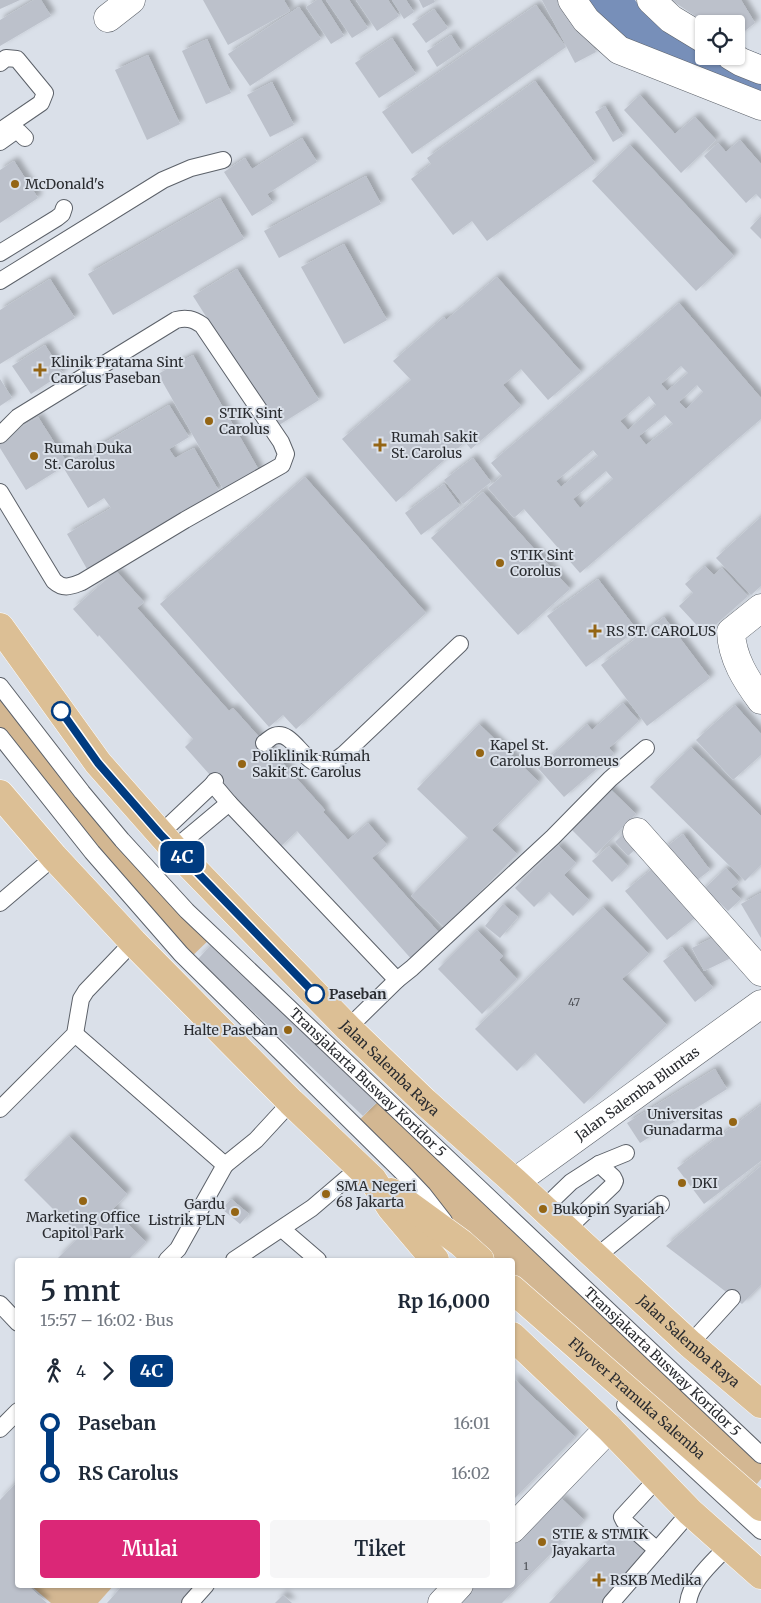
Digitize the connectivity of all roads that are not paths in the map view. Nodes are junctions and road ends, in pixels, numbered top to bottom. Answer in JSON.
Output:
{"nodes":[{"id":1,"x":131,"y":0,"type":"edge"},
{"id":2,"x":572,"y":0,"type":"edge"},
{"id":3,"x":651,"y":0,"type":"edge"},
{"id":4,"x":108,"y":18,"type":"dead end"},
{"id":5,"x":695,"y":34,"type":"edge"},
{"id":6,"x":0,"y":63,"type":"edge"},
{"id":7,"x":745,"y":64,"type":"edge"},
{"id":8,"x":761,"y":70,"type":"edge"},
{"id":9,"x":761,"y":106,"type":"edge"},
{"id":10,"x":0,"y":131,"type":"edge"},
{"id":11,"x":25,"y":138,"type":"dead end"},
{"id":12,"x":0,"y":142,"type":"edge"},
{"id":13,"x":223,"y":160,"type":"dead end"},
{"id":14,"x":64,"y":208,"type":"dead end"},
{"id":15,"x":0,"y":253,"type":"edge"},
{"id":16,"x":0,"y":281,"type":"edge"},
{"id":17,"x":0,"y":435,"type":"edge"},
{"id":18,"x":0,"y":492,"type":"edge"},
{"id":19,"x":761,"y":608,"type":"edge"},
{"id":20,"x":0,"y":627,"type":"edge"},
{"id":21,"x":460,"y":644,"type":"dead end"},
{"id":22,"x":0,"y":686,"type":"edge"},
{"id":23,"x":761,"y":700,"type":"edge"},
{"id":24,"x":0,"y":736,"type":"edge"},
{"id":25,"x":264,"y":743,"type":"dead end"},
{"id":26,"x":646,"y":748,"type":"dead end"},
{"id":27,"x":0,"y":794,"type":"edge"},
{"id":28,"x":229,"y":803,"type":"junction"},
{"id":29,"x":637,"y":832,"type":"dead end"},
{"id":30,"x":167,"y":842,"type":"junction"},
{"id":31,"x":54,"y":857,"type":"junction"},
{"id":32,"x":0,"y":903,"type":"edge"},
{"id":33,"x":133,"y":942,"type":"junction"},
{"id":34,"x":761,"y":972,"type":"edge"},
{"id":35,"x":397,"y":980,"type":"junction"},
{"id":36,"x":761,"y":1004,"type":"edge"},
{"id":37,"x":348,"y":1028,"type":"junction"},
{"id":38,"x":75,"y":1034,"type":"junction"},
{"id":39,"x":291,"y":1102,"type":"junction"},
{"id":40,"x":0,"y":1108,"type":"edge"},
{"id":41,"x":626,"y":1153,"type":"dead end"},
{"id":42,"x":599,"y":1164,"type":"junction"},
{"id":43,"x":225,"y":1165,"type":"junction"},
{"id":44,"x":366,"y":1173,"type":"junction"},
{"id":45,"x":515,"y":1182,"type":"junction"},
{"id":46,"x":661,"y":1204,"type":"dead end"},
{"id":47,"x":543,"y":1209,"type":"junction"},
{"id":48,"x":282,"y":1229,"type":"junction"},
{"id":49,"x":566,"y":1230,"type":"junction"},
{"id":50,"x":472,"y":1254,"type":"edge"},
{"id":51,"x":596,"y":1257,"type":"junction"},
{"id":52,"x":169,"y":1258,"type":"edge"},
{"id":53,"x":237,"y":1258,"type":"edge"},
{"id":54,"x":316,"y":1258,"type":"edge"},
{"id":55,"x":433,"y":1258,"type":"edge"},
{"id":56,"x":515,"y":1292,"type":"edge"},
{"id":57,"x":732,"y":1298,"type":"dead end"},
{"id":58,"x":0,"y":1304,"type":"edge"},
{"id":59,"x":515,"y":1305,"type":"edge"},
{"id":60,"x":15,"y":1319,"type":"edge"},
{"id":61,"x":515,"y":1339,"type":"edge"},
{"id":62,"x":690,"y":1344,"type":"junction"},
{"id":63,"x":761,"y":1404,"type":"edge"},
{"id":64,"x":15,"y":1414,"type":"edge"},
{"id":65,"x":609,"y":1428,"type":"junction"},
{"id":66,"x":0,"y":1429,"type":"edge"},
{"id":67,"x":761,"y":1455,"type":"edge"},
{"id":68,"x":657,"y":1479,"type":"junction"},
{"id":69,"x":761,"y":1507,"type":"edge"},
{"id":70,"x":690,"y":1512,"type":"junction"},
{"id":71,"x":515,"y":1526,"type":"edge"},
{"id":72,"x":761,"y":1531,"type":"edge"},
{"id":73,"x":728,"y":1546,"type":"junction"},
{"id":74,"x":657,"y":1550,"type":"junction"},
{"id":75,"x":761,"y":1575,"type":"edge"},
{"id":76,"x":203,"y":1588,"type":"edge"},
{"id":77,"x":456,"y":1588,"type":"edge"},
{"id":78,"x":190,"y":1603,"type":"edge"},
{"id":79,"x":442,"y":1603,"type":"edge"},
{"id":80,"x":610,"y":1603,"type":"edge"},
{"id":81,"x":688,"y":1603,"type":"edge"}],
"edges":[{"from":1,"to":4,"type":"street"},
{"from":2,"to":9,"type":"street"},
{"from":3,"to":5,"type":"street"},
{"from":6,"to":10,"type":"lane"},
{"from":7,"to":8,"type":"street"},
{"from":11,"to":12,"type":"lane"},
{"from":13,"to":16,"type":"lane"},
{"from":14,"to":15,"type":"lane"},
{"from":17,"to":18,"type":"lane"},
{"from":19,"to":23,"type":"street"},
{"from":20,"to":30,"type":"main road","name":"Jalan Salemba Raya"},
{"from":21,"to":25,"type":"lane"},
{"from":22,"to":67,"type":"lane","name":"Transjakarta Busway Koridor 5"},
{"from":24,"to":50,"type":"lane"},
{"from":26,"to":35,"type":"lane"},
{"from":27,"to":31,"type":"main road"},
{"from":28,"to":30,"type":"lane"},
{"from":28,"to":30,"type":"lane"},
{"from":28,"to":35,"type":"lane"},
{"from":29,"to":34,"type":"street"},
{"from":30,"to":37,"type":"main road","name":"Jalan Salemba Raya"},
{"from":31,"to":32,"type":"lane"},
{"from":31,"to":33,"type":"main road"},
{"from":33,"to":38,"type":"lane"},
{"from":33,"to":39,"type":"main road"},
{"from":35,"to":37,"type":"lane"},
{"from":36,"to":45,"type":"street","name":"Jalan Salemba Bluntas"},
{"from":37,"to":45,"type":"main road","name":"Jalan Salemba Raya"},
{"from":38,"to":40,"type":"lane"},
{"from":38,"to":43,"type":"lane"},
{"from":39,"to":43,"type":"lane"},
{"from":39,"to":44,"type":"main road"},
{"from":41,"to":42,"type":"lane"},
{"from":42,"to":47,"type":"lane"},
{"from":42,"to":49,"type":"lane"},
{"from":43,"to":52,"type":"lane"},
{"from":44,"to":48,"type":"lane"},
{"from":44,"to":50,"type":"main road"},
{"from":44,"to":55,"type":"main road"},
{"from":45,"to":47,"type":"main road","name":"Jalan Salemba Raya"},
{"from":46,"to":51,"type":"lane"},
{"from":47,"to":49,"type":"main road","name":"Jalan Salemba Raya"},
{"from":48,"to":53,"type":"lane"},
{"from":48,"to":54,"type":"lane"},
{"from":49,"to":51,"type":"main road","name":"Jalan Salemba Raya"},
{"from":51,"to":62,"type":"main road","name":"Jalan Salemba Raya"},
{"from":56,"to":69,"type":"main road","name":"Flyover Pramuka Salemba"},
{"from":57,"to":62,"type":"lane"},
{"from":58,"to":60,"type":"lane"},
{"from":59,"to":72,"type":"lane"},
{"from":61,"to":65,"type":"main road"},
{"from":62,"to":63,"type":"main road","name":"Jalan Salemba Raya"},
{"from":64,"to":66,"type":"lane"},
{"from":65,"to":68,"type":"main road"},
{"from":65,"to":71,"type":"street"},
{"from":68,"to":70,"type":"main road"},
{"from":68,"to":74,"type":"lane"},
{"from":70,"to":73,"type":"main road"},
{"from":70,"to":74,"type":"lane"},
{"from":73,"to":75,"type":"main road"},
{"from":73,"to":81,"type":"lane"},
{"from":74,"to":80,"type":"lane"},
{"from":76,"to":78,"type":"lane"},
{"from":77,"to":79,"type":"street"}]}
